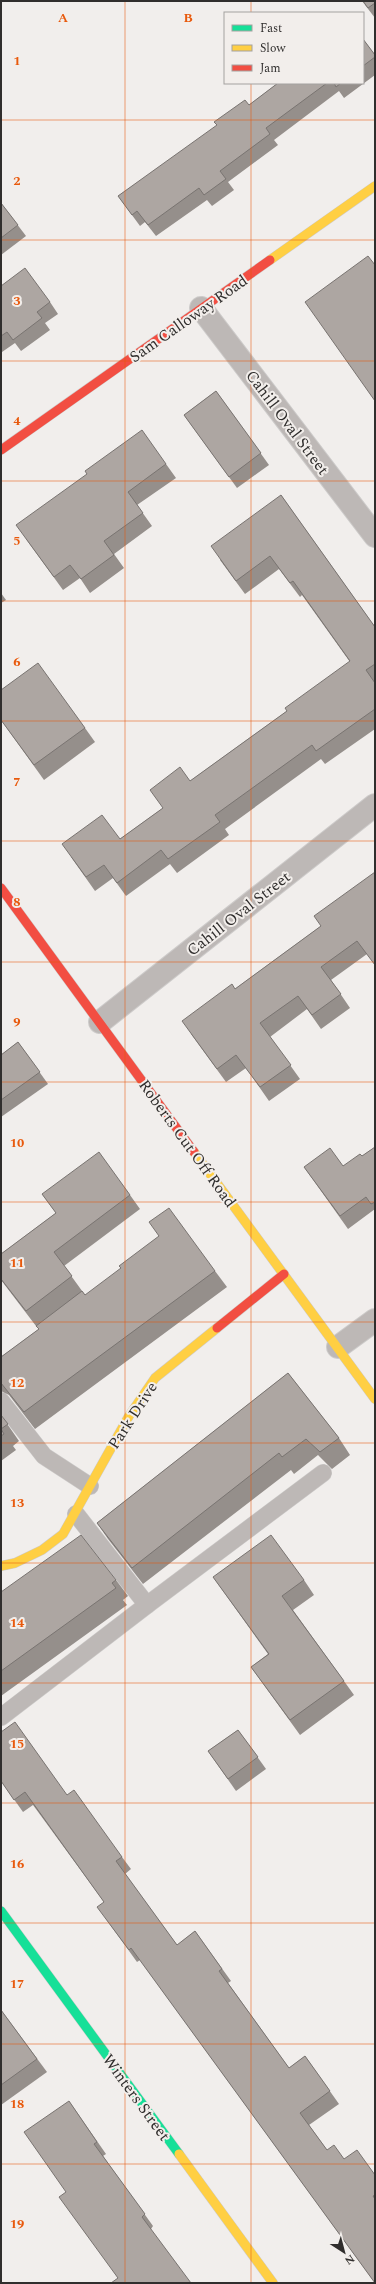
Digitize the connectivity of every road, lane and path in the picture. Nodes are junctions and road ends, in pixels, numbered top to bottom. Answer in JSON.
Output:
{"nodes":[{"id":1,"x":375,"y":186,"type":"edge"},
{"id":2,"x":201,"y":308,"type":"junction"},
{"id":3,"x":1,"y":450,"type":"edge"},
{"id":4,"x":375,"y":536,"type":"edge"},
{"id":5,"x":375,"y":805,"type":"edge"},
{"id":6,"x":1,"y":888,"type":"edge"},
{"id":7,"x":100,"y":1022,"type":"junction"},
{"id":8,"x":284,"y":1274,"type":"junction"},
{"id":9,"x":375,"y":1320,"type":"edge"},
{"id":10,"x":338,"y":1347,"type":"junction"},
{"id":11,"x":375,"y":1398,"type":"edge"},
{"id":12,"x":1,"y":1401,"type":"edge"},
{"id":13,"x":323,"y":1472,"type":"dead end"},
{"id":14,"x":90,"y":1486,"type":"junction"},
{"id":15,"x":76,"y":1514,"type":"junction"},
{"id":16,"x":1,"y":1566,"type":"edge"},
{"id":17,"x":147,"y":1605,"type":"junction"},
{"id":18,"x":1,"y":1718,"type":"edge"},
{"id":19,"x":1,"y":1912,"type":"edge"},
{"id":20,"x":273,"y":2283,"type":"edge"}],
"edges":[{"from":1,"to":2,"type":"street","name":"Sam Calloway Road"},
{"from":2,"to":3,"type":"street","name":"Sam Calloway Road"},
{"from":2,"to":4,"type":"street","name":"Cahill Oval Street"},
{"from":5,"to":7,"type":"street","name":"Cahill Oval Street"},
{"from":6,"to":7,"type":"street","name":"Roberts Cut Off Road"},
{"from":7,"to":8,"type":"street","name":"Roberts Cut Off Road"},
{"from":8,"to":10,"type":"street","name":"Roberts Cut Off Road"},
{"from":8,"to":14,"type":"street","name":"Park Drive"},
{"from":9,"to":10,"type":"street"},
{"from":10,"to":11,"type":"street","name":"Roberts Cut Off Road"},
{"from":12,"to":14,"type":"lane"},
{"from":13,"to":17,"type":"lane"},
{"from":14,"to":15,"type":"street","name":"Park Drive"},
{"from":15,"to":16,"type":"street","name":"Park Drive"},
{"from":15,"to":17,"type":"lane"},
{"from":17,"to":18,"type":"lane"},
{"from":19,"to":20,"type":"street","name":"Winters Street"}]}
